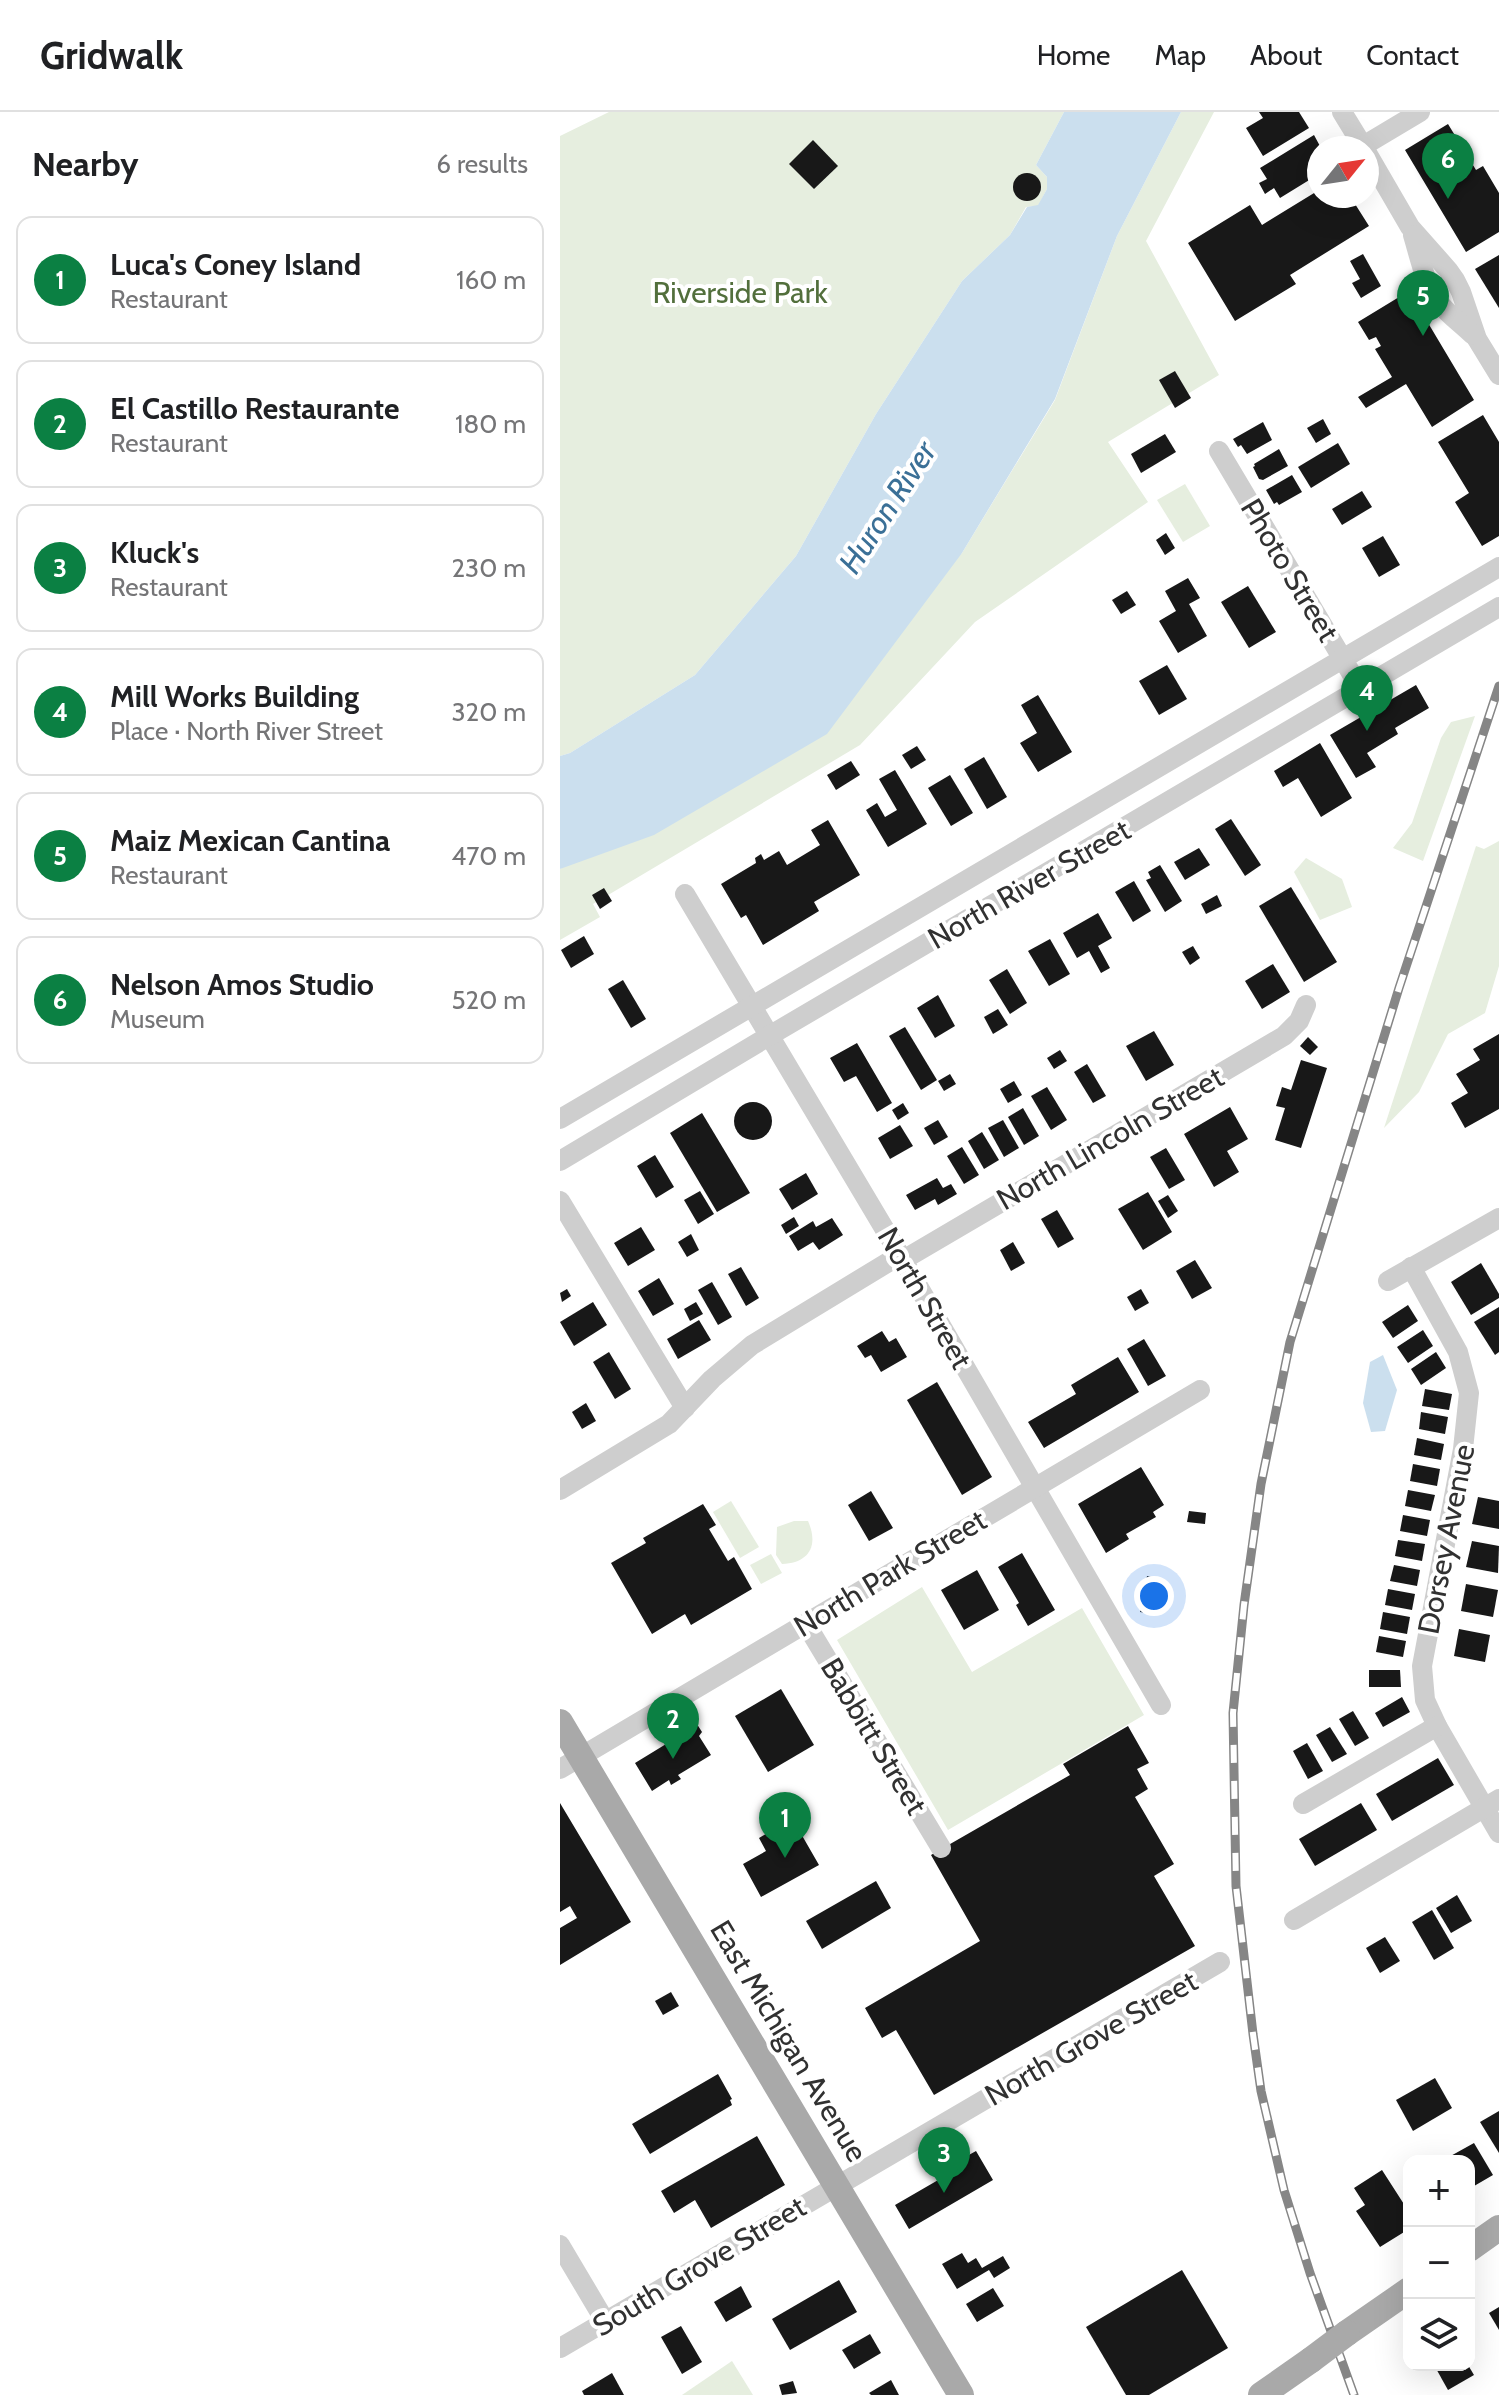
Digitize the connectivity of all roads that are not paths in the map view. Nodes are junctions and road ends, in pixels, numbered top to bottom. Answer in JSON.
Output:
{"nodes":[{"id":1,"x":1342,"y":112,"type":"edge"},
{"id":2,"x":1420,"y":112,"type":"edge"},
{"id":3,"x":1357,"y":136,"type":"edge"},
{"id":4,"x":1379,"y":140,"type":"edge"},
{"id":5,"x":1379,"y":173,"type":"edge"},
{"id":6,"x":1499,"y":375,"type":"edge"},
{"id":7,"x":1219,"y":451,"type":"dead end"},
{"id":8,"x":1499,"y":567,"type":"edge"},
{"id":9,"x":1499,"y":607,"type":"edge"},
{"id":10,"x":1342,"y":658,"type":"junction"},
{"id":11,"x":1360,"y":688,"type":"junction"},
{"id":12,"x":685,"y":894,"type":"dead end"},
{"id":13,"x":752,"y":1005,"type":"junction"},
{"id":14,"x":1306,"y":1005,"type":"dead end"},
{"id":15,"x":769,"y":1036,"type":"junction"},
{"id":16,"x":560,"y":1119,"type":"edge"},
{"id":17,"x":560,"y":1161,"type":"edge"},
{"id":18,"x":560,"y":1201,"type":"edge"},
{"id":19,"x":1499,"y":1218,"type":"edge"},
{"id":20,"x":901,"y":1258,"type":"junction"},
{"id":21,"x":1411,"y":1267,"type":"junction"},
{"id":22,"x":1388,"y":1281,"type":"dead end"},
{"id":23,"x":1200,"y":1390,"type":"dead end"},
{"id":24,"x":685,"y":1408,"type":"junction"},
{"id":25,"x":1035,"y":1487,"type":"junction"},
{"id":26,"x":560,"y":1490,"type":"edge"},
{"id":27,"x":806,"y":1624,"type":"junction"},
{"id":28,"x":1161,"y":1705,"type":"dead end"},
{"id":29,"x":560,"y":1722,"type":"edge"},
{"id":30,"x":1437,"y":1726,"type":"junction"},
{"id":31,"x":570,"y":1763,"type":"edge"},
{"id":32,"x":1303,"y":1804,"type":"dead end"},
{"id":33,"x":1492,"y":1804,"type":"edge"},
{"id":34,"x":1499,"y":1833,"type":"edge"},
{"id":35,"x":941,"y":1848,"type":"dead end"},
{"id":36,"x":1294,"y":1920,"type":"dead end"},
{"id":37,"x":1220,"y":1962,"type":"dead end"},
{"id":38,"x":837,"y":2185,"type":"junction"},
{"id":39,"x":1496,"y":2235,"type":"edge"},
{"id":40,"x":560,"y":2245,"type":"edge"},
{"id":41,"x":1475,"y":2246,"type":"edge"},
{"id":42,"x":1403,"y":2294,"type":"edge"},
{"id":43,"x":605,"y":2321,"type":"junction"},
{"id":44,"x":560,"y":2348,"type":"edge"},
{"id":45,"x":961,"y":2395,"type":"edge"},
{"id":46,"x":1261,"y":2395,"type":"edge"}],
"edges":[{"from":1,"to":3,"type":"street"},
{"from":2,"to":4,"type":"street"},
{"from":5,"to":6,"type":"street"},
{"from":7,"to":10,"type":"street","name":"Photo Street"},
{"from":8,"to":10,"type":"street","name":"North River Street"},
{"from":9,"to":11,"type":"street","name":"North River Street"},
{"from":10,"to":11,"type":"street","name":"Photo Street"},
{"from":10,"to":13,"type":"street","name":"North River Street"},
{"from":11,"to":15,"type":"street","name":"North River Street"},
{"from":12,"to":13,"type":"street","name":"North Street"},
{"from":13,"to":15,"type":"street","name":"North Street"},
{"from":13,"to":16,"type":"street","name":"North River Street"},
{"from":14,"to":20,"type":"street","name":"North Lincoln Street"},
{"from":15,"to":17,"type":"street","name":"North River Street"},
{"from":15,"to":20,"type":"street","name":"North Street"},
{"from":18,"to":24,"type":"street"},
{"from":19,"to":21,"type":"street"},
{"from":20,"to":24,"type":"street","name":"North Lincoln Street"},
{"from":20,"to":25,"type":"street","name":"North Street"},
{"from":21,"to":22,"type":"street"},
{"from":21,"to":30,"type":"street","name":"Dorsey Avenue"},
{"from":23,"to":25,"type":"street","name":"North Park Street"},
{"from":24,"to":26,"type":"street","name":"North Lincoln Street"},
{"from":25,"to":27,"type":"street","name":"North Park Street"},
{"from":25,"to":28,"type":"street","name":"North Street"},
{"from":27,"to":31,"type":"street","name":"North Park Street"},
{"from":27,"to":35,"type":"street","name":"Babbitt Street"},
{"from":29,"to":31,"type":"main road","name":"East Michigan Avenue"},
{"from":30,"to":32,"type":"street"},
{"from":30,"to":33,"type":"street","name":"Dorsey Avenue"},
{"from":31,"to":38,"type":"main road","name":"East Michigan Avenue"},
{"from":33,"to":34,"type":"street","name":"Dorsey Avenue"},
{"from":33,"to":36,"type":"street"},
{"from":37,"to":38,"type":"street","name":"North Grove Street"},
{"from":38,"to":43,"type":"street","name":"South Grove Street"},
{"from":38,"to":45,"type":"main road","name":"East Michigan Avenue"},
{"from":39,"to":41,"type":"main road"},
{"from":40,"to":43,"type":"street"},
{"from":42,"to":46,"type":"main road","bridge":true},
{"from":43,"to":44,"type":"street","name":"South Grove Street"}]}
